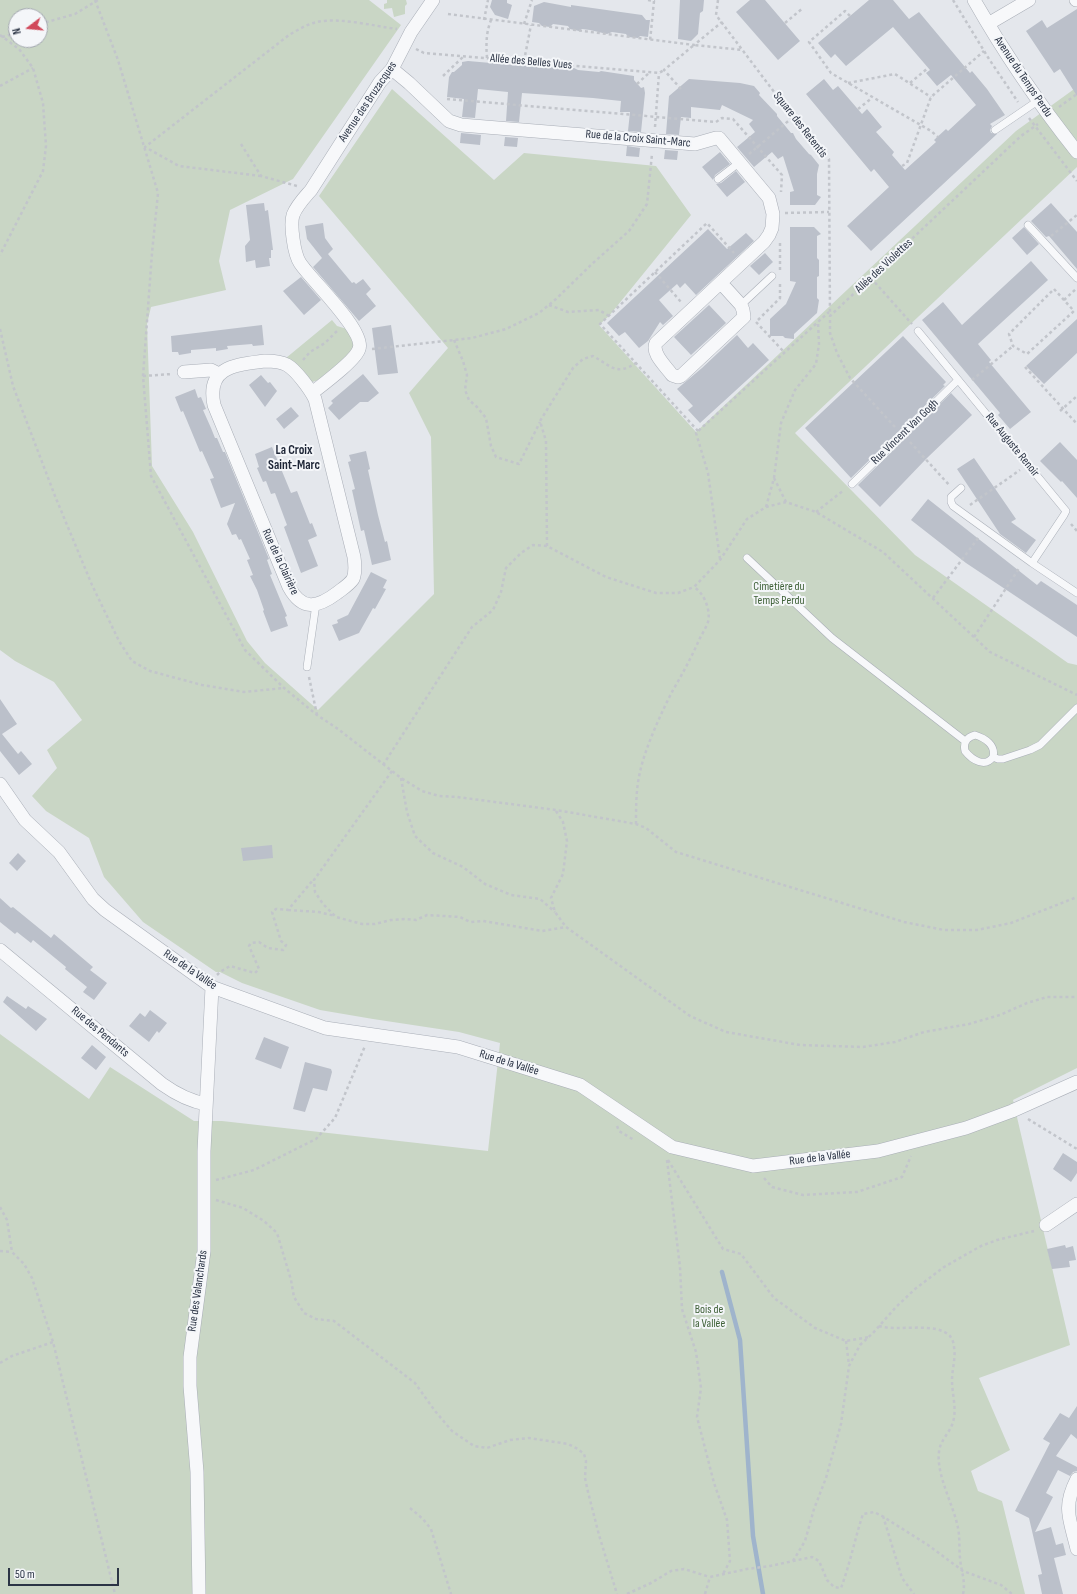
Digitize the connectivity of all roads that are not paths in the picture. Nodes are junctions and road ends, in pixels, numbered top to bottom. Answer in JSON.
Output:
{"nodes":[{"id":1,"x":433,"y":0,"type":"edge"},
{"id":2,"x":974,"y":0,"type":"edge"},
{"id":3,"x":1029,"y":0,"type":"edge"},
{"id":4,"x":988,"y":24,"type":"junction"},
{"id":5,"x":392,"y":69,"type":"junction"},
{"id":6,"x":1039,"y":100,"type":"junction"},
{"id":7,"x":995,"y":130,"type":"dead end"},
{"id":8,"x":1077,"y":152,"type":"edge"},
{"id":9,"x":740,"y":162,"type":"junction"},
{"id":10,"x":718,"y":179,"type":"dead end"},
{"id":11,"x":1028,"y":225,"type":"dead end"},
{"id":12,"x":772,"y":276,"type":"dead end"},
{"id":13,"x":1077,"y":278,"type":"edge"},
{"id":14,"x":721,"y":283,"type":"junction"},
{"id":15,"x":742,"y":310,"type":"junction"},
{"id":16,"x":918,"y":331,"type":"road end"},
{"id":17,"x":180,"y":373,"type":"road end"},
{"id":18,"x":219,"y":374,"type":"junction"},
{"id":19,"x":958,"y":380,"type":"junction"},
{"id":20,"x":312,"y":393,"type":"junction"},
{"id":21,"x":852,"y":484,"type":"road end"},
{"id":22,"x":958,"y":490,"type":"road end"},
{"id":23,"x":747,"y":558,"type":"dead end"},
{"id":24,"x":1032,"y":563,"type":"junction"},
{"id":25,"x":1077,"y":593,"type":"edge"},
{"id":26,"x":316,"y":604,"type":"junction"},
{"id":27,"x":307,"y":667,"type":"road end"},
{"id":28,"x":1077,"y":708,"type":"edge"},
{"id":29,"x":965,"y":742,"type":"junction"},
{"id":30,"x":993,"y":757,"type":"junction"},
{"id":31,"x":0,"y":784,"type":"edge"},
{"id":32,"x":0,"y":950,"type":"edge"},
{"id":33,"x":213,"y":983,"type":"junction"},
{"id":34,"x":1077,"y":1082,"type":"edge"},
{"id":35,"x":206,"y":1104,"type":"junction"},
{"id":36,"x":1077,"y":1204,"type":"edge"},
{"id":37,"x":1046,"y":1225,"type":"road end"},
{"id":38,"x":1077,"y":1479,"type":"edge"},
{"id":39,"x":1077,"y":1548,"type":"edge"},
{"id":40,"x":199,"y":1594,"type":"edge"}],
"edges":[{"from":1,"to":5,"type":"street","name":"Avenue des Bruzacques"},
{"from":2,"to":4,"type":"street","name":"Avenue du Temps Perdu"},
{"from":3,"to":4,"type":"street"},
{"from":4,"to":6,"type":"street","name":"Avenue du Temps Perdu"},
{"from":5,"to":9,"type":"street","name":"Rue de la Croix Saint-Marc"},
{"from":5,"to":20,"type":"street","name":"Avenue des Bruzacques"},
{"from":6,"to":7,"type":"lane"},
{"from":6,"to":8,"type":"street","name":"Avenue du Temps Perdu"},
{"from":9,"to":10,"type":"lane"},
{"from":9,"to":14,"type":"street","name":"Rue de la Croix Saint-Marc"},
{"from":11,"to":13,"type":"lane"},
{"from":12,"to":15,"type":"lane"},
{"from":14,"to":15,"type":"street"},
{"from":14,"to":15,"type":"street","name":"Rue de la Croix Saint-Marc"},
{"from":16,"to":19,"type":"lane","name":"Rue Auguste Renoir"},
{"from":17,"to":18,"type":"street"},
{"from":18,"to":20,"type":"street"},
{"from":18,"to":26,"type":"street","name":"Rue de la Clairière"},
{"from":19,"to":21,"type":"lane","name":"Rue Vincent Van Gogh"},
{"from":19,"to":24,"type":"lane","name":"Rue Auguste Renoir"},
{"from":20,"to":26,"type":"street"},
{"from":22,"to":24,"type":"lane"},
{"from":23,"to":29,"type":"lane"},
{"from":24,"to":25,"type":"lane"},
{"from":26,"to":27,"type":"lane"},
{"from":28,"to":30,"type":"lane"},
{"from":29,"to":30,"type":"lane"},
{"from":29,"to":30,"type":"lane"},
{"from":31,"to":33,"type":"street","name":"Rue de la Vallée"},
{"from":32,"to":35,"type":"street","name":"Rue des Pendants"},
{"from":33,"to":34,"type":"street","name":"Rue de la Vallée"},
{"from":33,"to":35,"type":"street","name":"Rue des Valanchards"},
{"from":35,"to":40,"type":"street","name":"Rue des Valanchards"},
{"from":36,"to":37,"type":"street"},
{"from":38,"to":39,"type":"street"}]}
